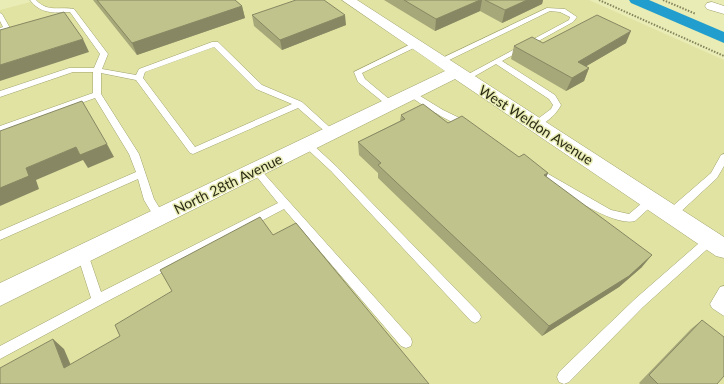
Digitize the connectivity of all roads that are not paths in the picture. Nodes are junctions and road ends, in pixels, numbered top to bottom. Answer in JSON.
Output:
{"nodes":[{"id":1,"x":33,"y":0,"type":"edge"},
{"id":2,"x":352,"y":1,"type":"edge"},
{"id":3,"x":0,"y":15,"type":"edge"},
{"id":4,"x":0,"y":30,"type":"edge"},
{"id":5,"x":416,"y":45,"type":"junction"},
{"id":6,"x":440,"y":61,"type":"junction"},
{"id":7,"x":496,"y":61,"type":"junction"},
{"id":8,"x":97,"y":70,"type":"junction"},
{"id":9,"x":461,"y":75,"type":"junction"},
{"id":10,"x":139,"y":78,"type":"junction"},
{"id":11,"x":0,"y":94,"type":"edge"},
{"id":12,"x":97,"y":94,"type":"junction"},
{"id":13,"x":412,"y":94,"type":"junction"},
{"id":14,"x":299,"y":104,"type":"junction"},
{"id":15,"x":392,"y":104,"type":"junction"},
{"id":16,"x":535,"y":124,"type":"junction"},
{"id":17,"x":0,"y":129,"type":"edge"},
{"id":18,"x":476,"y":131,"type":"edge"},
{"id":19,"x":332,"y":133,"type":"junction"},
{"id":20,"x":308,"y":145,"type":"junction"},
{"id":21,"x":724,"y":157,"type":"edge"},
{"id":22,"x":528,"y":164,"type":"edge"},
{"id":23,"x":256,"y":170,"type":"junction"},
{"id":24,"x":141,"y":174,"type":"junction"},
{"id":25,"x":652,"y":201,"type":"junction"},
{"id":26,"x":285,"y":204,"type":"junction"},
{"id":27,"x":672,"y":214,"type":"junction"},
{"id":28,"x":160,"y":217,"type":"junction"},
{"id":29,"x":0,"y":236,"type":"edge"},
{"id":30,"x":717,"y":244,"type":"edge"},
{"id":31,"x":83,"y":254,"type":"junction"},
{"id":32,"x":724,"y":291,"type":"edge"},
{"id":33,"x":0,"y":295,"type":"edge"},
{"id":34,"x":98,"y":300,"type":"junction"},
{"id":35,"x":724,"y":310,"type":"edge"},
{"id":36,"x":475,"y":318,"type":"dead end"},
{"id":37,"x":406,"y":342,"type":"dead end"},
{"id":38,"x":0,"y":353,"type":"edge"},
{"id":39,"x":564,"y":377,"type":"dead end"}],
"edges":[{"from":1,"to":8,"type":"lane"},
{"from":2,"to":5,"type":"street","name":"West Weldon Avenue"},
{"from":3,"to":4,"type":"lane"},
{"from":5,"to":6,"type":"street","name":"West Weldon Avenue"},
{"from":5,"to":15,"type":"lane"},
{"from":6,"to":7,"type":"lane"},
{"from":6,"to":9,"type":"street","name":"West Weldon Avenue"},
{"from":7,"to":9,"type":"lane"},
{"from":7,"to":16,"type":"lane"},
{"from":8,"to":10,"type":"lane"},
{"from":8,"to":11,"type":"lane"},
{"from":8,"to":12,"type":"lane"},
{"from":9,"to":13,"type":"street","name":"North 28th Avenue"},
{"from":9,"to":16,"type":"street","name":"West Weldon Avenue"},
{"from":10,"to":14,"type":"lane"},
{"from":10,"to":14,"type":"lane"},
{"from":12,"to":17,"type":"lane"},
{"from":12,"to":24,"type":"lane"},
{"from":13,"to":15,"type":"street","name":"North 28th Avenue"},
{"from":13,"to":18,"type":"lane"},
{"from":14,"to":19,"type":"lane"},
{"from":15,"to":19,"type":"street","name":"North 28th Avenue"},
{"from":16,"to":25,"type":"street","name":"West Weldon Avenue"},
{"from":19,"to":20,"type":"street","name":"North 28th Avenue"},
{"from":20,"to":23,"type":"street","name":"North 28th Avenue"},
{"from":20,"to":36,"type":"lane"},
{"from":21,"to":27,"type":"lane"},
{"from":22,"to":25,"type":"lane"},
{"from":23,"to":26,"type":"lane"},
{"from":23,"to":28,"type":"street","name":"North 28th Avenue"},
{"from":24,"to":28,"type":"lane"},
{"from":24,"to":29,"type":"lane"},
{"from":25,"to":27,"type":"street","name":"West Weldon Avenue"},
{"from":26,"to":34,"type":"lane"},
{"from":26,"to":37,"type":"lane"},
{"from":27,"to":30,"type":"street","name":"West Weldon Avenue"},
{"from":28,"to":31,"type":"street","name":"North 28th Avenue"},
{"from":30,"to":39,"type":"lane"},
{"from":31,"to":33,"type":"street","name":"North 28th Avenue"},
{"from":31,"to":34,"type":"lane"},
{"from":32,"to":35,"type":"lane"},
{"from":34,"to":38,"type":"lane"}]}
